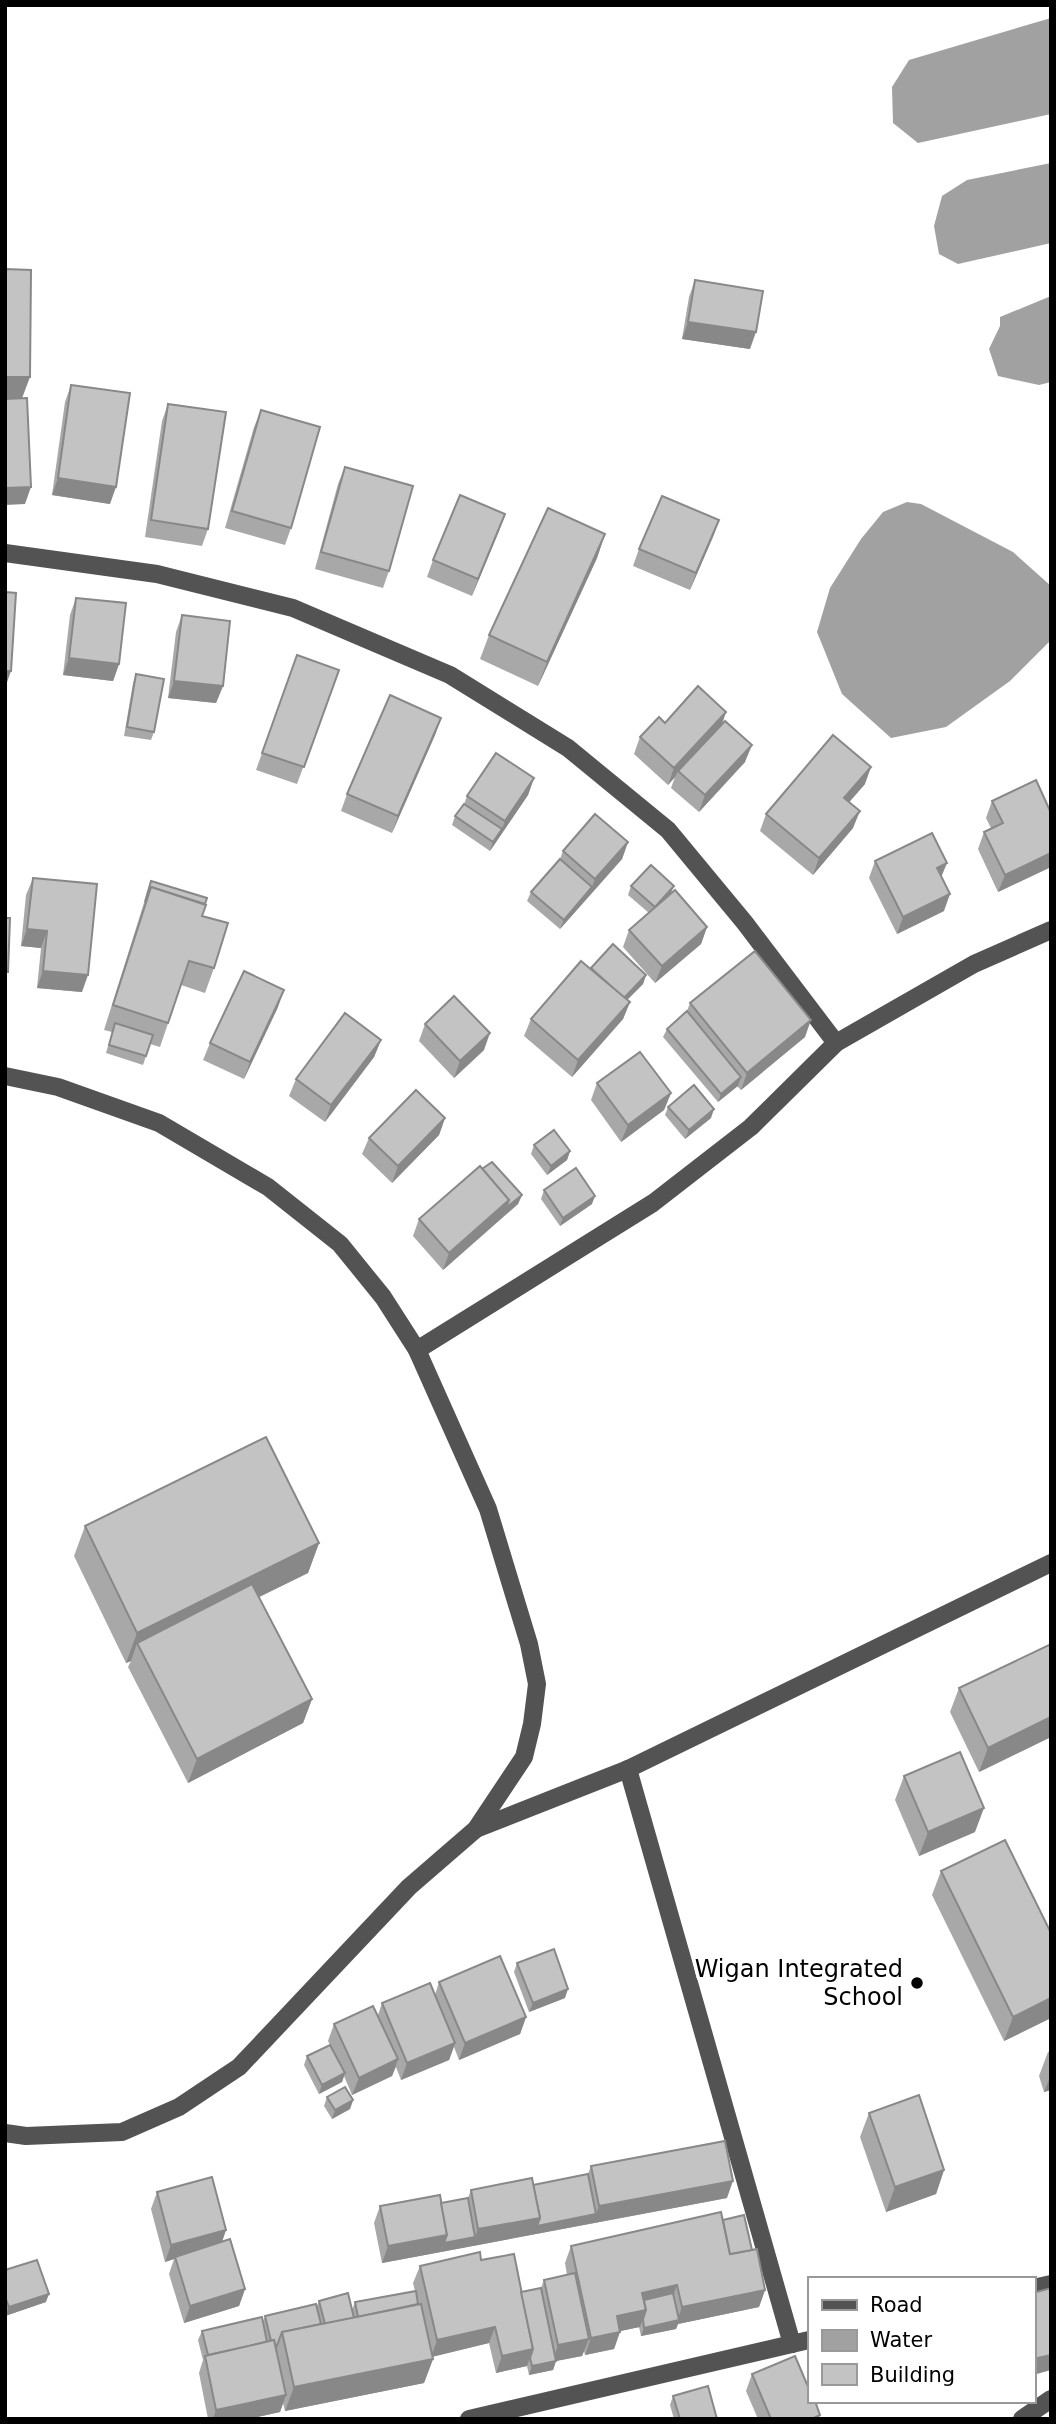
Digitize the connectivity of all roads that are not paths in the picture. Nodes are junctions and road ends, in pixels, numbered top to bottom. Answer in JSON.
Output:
{"nodes":[{"id":1,"x":5,"y":552,"type":"edge"},
{"id":2,"x":1051,"y":930,"type":"edge"},
{"id":3,"x":836,"y":1043,"type":"junction"},
{"id":4,"x":5,"y":1076,"type":"edge"},
{"id":5,"x":417,"y":1350,"type":"junction"},
{"id":6,"x":1051,"y":1563,"type":"edge"},
{"id":7,"x":628,"y":1769,"type":"junction"},
{"id":8,"x":476,"y":1829,"type":"junction"},
{"id":9,"x":5,"y":2133,"type":"edge"},
{"id":10,"x":801,"y":2342,"type":"edge"},
{"id":11,"x":1051,"y":2399,"type":"edge"},
{"id":12,"x":469,"y":2419,"type":"edge"},
{"id":13,"x":1022,"y":2419,"type":"edge"}],
"edges":[{"from":1,"to":3,"type":"street"},
{"from":2,"to":3,"type":"street"},
{"from":3,"to":5,"type":"street"},
{"from":4,"to":5,"type":"street"},
{"from":5,"to":8,"type":"street"},
{"from":6,"to":7,"type":"street"},
{"from":7,"to":8,"type":"street"},
{"from":7,"to":10,"type":"street"},
{"from":8,"to":9,"type":"street"},
{"from":10,"to":12,"type":"street"},
{"from":11,"to":13,"type":"street"}]}
